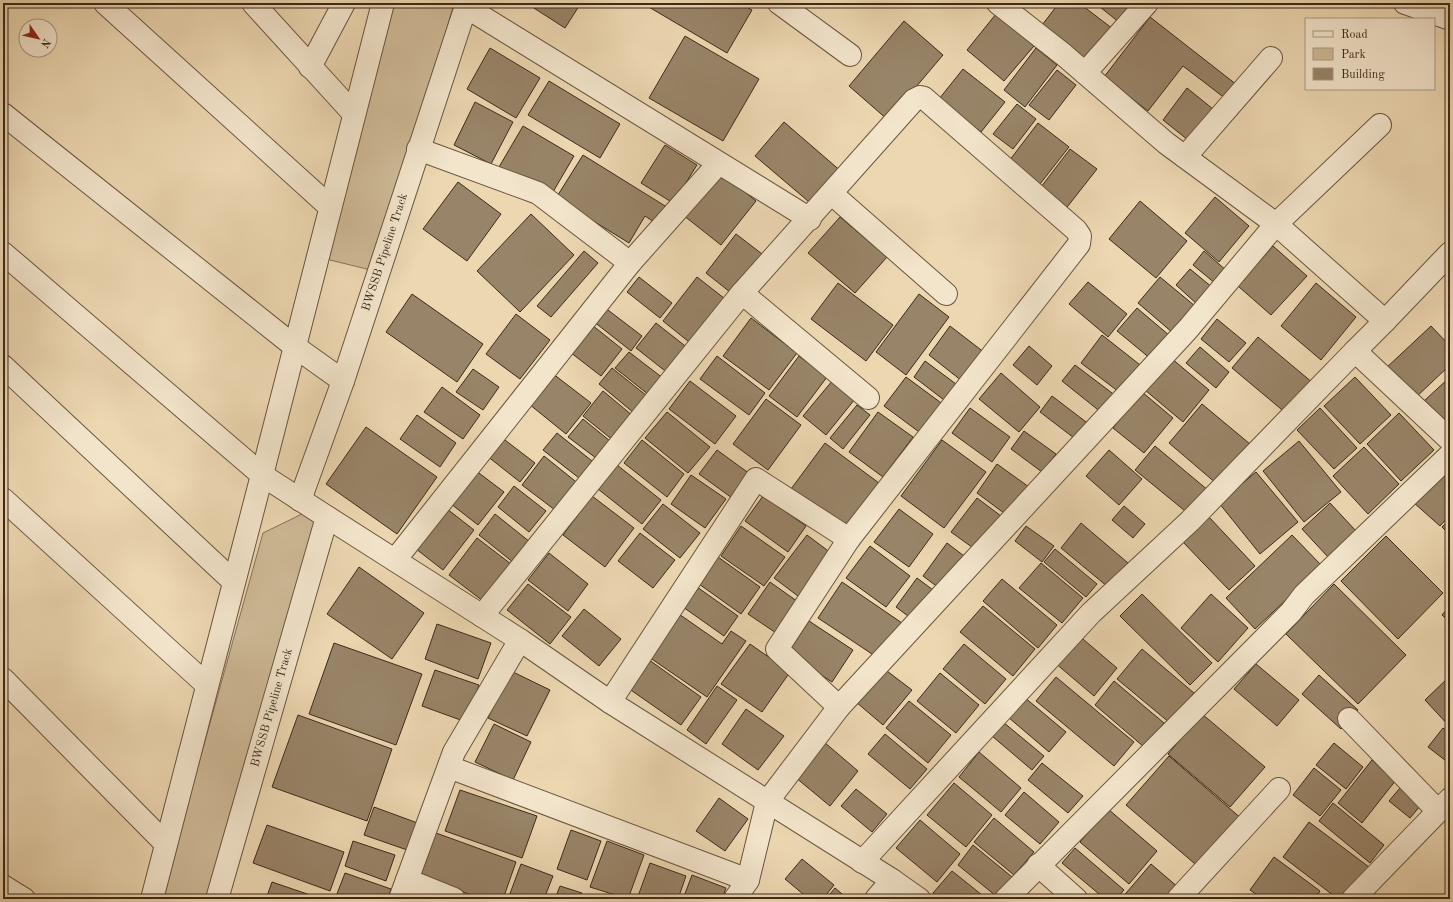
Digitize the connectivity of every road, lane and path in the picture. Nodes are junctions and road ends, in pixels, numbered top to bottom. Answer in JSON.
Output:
{"nodes":[{"id":1,"x":105,"y":3,"type":"edge"},
{"id":2,"x":253,"y":3,"type":"edge"},
{"id":3,"x":344,"y":3,"type":"edge"},
{"id":4,"x":383,"y":3,"type":"edge"},
{"id":5,"x":779,"y":3,"type":"edge"},
{"id":6,"x":998,"y":3,"type":"edge"},
{"id":7,"x":1147,"y":3,"type":"edge"},
{"id":8,"x":1405,"y":3,"type":"edge"},
{"id":9,"x":466,"y":5,"type":"edge"},
{"id":10,"x":1450,"y":19,"type":"edge"},
{"id":11,"x":850,"y":55,"type":"dead end"},
{"id":12,"x":1271,"y":58,"type":"dead end"},
{"id":13,"x":310,"y":67,"type":"junction"},
{"id":14,"x":1085,"y":73,"type":"junction"},
{"id":15,"x":3,"y":114,"type":"edge"},
{"id":16,"x":354,"y":114,"type":"junction"},
{"id":17,"x":1380,"y":125,"type":"dead end"},
{"id":18,"x":418,"y":149,"type":"junction"},
{"id":19,"x":1185,"y":157,"type":"junction"},
{"id":20,"x":718,"y":164,"type":"junction"},
{"id":21,"x":832,"y":194,"type":"junction"},
{"id":22,"x":330,"y":208,"type":"junction"},
{"id":23,"x":810,"y":219,"type":"junction"},
{"id":24,"x":1276,"y":224,"type":"junction"},
{"id":25,"x":3,"y":253,"type":"edge"},
{"id":26,"x":1450,"y":253,"type":"edge"},
{"id":27,"x":630,"y":263,"type":"junction"},
{"id":28,"x":742,"y":293,"type":"junction"},
{"id":29,"x":946,"y":294,"type":"dead end"},
{"id":30,"x":1386,"y":321,"type":"junction"},
{"id":31,"x":294,"y":346,"type":"junction"},
{"id":32,"x":1355,"y":351,"type":"junction"},
{"id":33,"x":3,"y":366,"type":"edge"},
{"id":34,"x":343,"y":381,"type":"junction"},
{"id":35,"x":868,"y":398,"type":"dead end"},
{"id":36,"x":1450,"y":440,"type":"edge"},
{"id":37,"x":1450,"y":455,"type":"edge"},
{"id":38,"x":262,"y":475,"type":"junction"},
{"id":39,"x":3,"y":499,"type":"edge"},
{"id":40,"x":300,"y":500,"type":"junction"},
{"id":41,"x":327,"y":517,"type":"junction"},
{"id":42,"x":850,"y":540,"type":"junction"},
{"id":43,"x":395,"y":560,"type":"junction"},
{"id":44,"x":234,"y":582,"type":"junction"},
{"id":45,"x":482,"y":616,"type":"junction"},
{"id":46,"x":520,"y":640,"type":"junction"},
{"id":47,"x":3,"y":679,"type":"edge"},
{"id":48,"x":207,"y":685,"type":"junction"},
{"id":49,"x":610,"y":702,"type":"junction"},
{"id":50,"x":838,"y":707,"type":"junction"},
{"id":51,"x":1349,"y":719,"type":"dead end"},
{"id":52,"x":449,"y":767,"type":"junction"},
{"id":53,"x":1279,"y":789,"type":"dead end"},
{"id":54,"x":767,"y":802,"type":"junction"},
{"id":55,"x":1444,"y":805,"type":"edge"},
{"id":56,"x":166,"y":844,"type":"junction"},
{"id":57,"x":862,"y":862,"type":"junction"},
{"id":58,"x":1038,"y":865,"type":"junction"},
{"id":59,"x":748,"y":880,"type":"junction"},
{"id":60,"x":892,"y":880,"type":"junction"},
{"id":61,"x":3,"y":886,"type":"edge"},
{"id":62,"x":404,"y":890,"type":"edge"},
{"id":63,"x":24,"y":899,"type":"edge"},
{"id":64,"x":152,"y":899,"type":"edge"},
{"id":65,"x":217,"y":899,"type":"edge"},
{"id":66,"x":454,"y":899,"type":"edge"},
{"id":67,"x":735,"y":899,"type":"edge"},
{"id":68,"x":876,"y":899,"type":"edge"},
{"id":69,"x":919,"y":899,"type":"edge"},
{"id":70,"x":1006,"y":899,"type":"edge"},
{"id":71,"x":1076,"y":899,"type":"edge"},
{"id":72,"x":1178,"y":899,"type":"edge"},
{"id":73,"x":1353,"y":899,"type":"edge"}],
"edges":[{"from":1,"to":22,"type":"street"},
{"from":2,"to":13,"type":"street"},
{"from":3,"to":13,"type":"street"},
{"from":4,"to":16,"type":"street"},
{"from":5,"to":11,"type":"street"},
{"from":6,"to":14,"type":"street"},
{"from":7,"to":14,"type":"street"},
{"from":8,"to":10,"type":"street"},
{"from":9,"to":18,"type":"street","name":"BWSSB Pipeline Track"},
{"from":9,"to":20,"type":"street"},
{"from":12,"to":19,"type":"street"},
{"from":13,"to":16,"type":"street"},
{"from":14,"to":19,"type":"street"},
{"from":15,"to":31,"type":"street"},
{"from":16,"to":22,"type":"street"},
{"from":17,"to":24,"type":"street"},
{"from":18,"to":27,"type":"street"},
{"from":18,"to":34,"type":"street","name":"BWSSB Pipeline Track"},
{"from":19,"to":24,"type":"street"},
{"from":20,"to":23,"type":"street"},
{"from":20,"to":27,"type":"street"},
{"from":21,"to":23,"type":"street"},
{"from":21,"to":29,"type":"street"},
{"from":21,"to":42,"type":"street"},
{"from":22,"to":31,"type":"street"},
{"from":23,"to":28,"type":"street"},
{"from":24,"to":30,"type":"street"},
{"from":24,"to":50,"type":"street"},
{"from":25,"to":38,"type":"street"},
{"from":26,"to":30,"type":"street"},
{"from":27,"to":43,"type":"street"},
{"from":28,"to":35,"type":"street"},
{"from":28,"to":45,"type":"street"},
{"from":30,"to":32,"type":"street"},
{"from":31,"to":34,"type":"street"},
{"from":31,"to":38,"type":"street"},
{"from":32,"to":36,"type":"street"},
{"from":32,"to":57,"type":"street"},
{"from":33,"to":44,"type":"street"},
{"from":34,"to":40,"type":"street","name":"BWSSB Pipeline Track"},
{"from":37,"to":58,"type":"street"},
{"from":38,"to":40,"type":"street"},
{"from":38,"to":44,"type":"street"},
{"from":39,"to":48,"type":"street"},
{"from":40,"to":41,"type":"street"},
{"from":41,"to":43,"type":"street"},
{"from":41,"to":65,"type":"street","name":"BWSSB Pipeline Track"},
{"from":42,"to":49,"type":"street"},
{"from":42,"to":50,"type":"street"},
{"from":43,"to":45,"type":"street"},
{"from":44,"to":48,"type":"street"},
{"from":45,"to":46,"type":"street"},
{"from":46,"to":49,"type":"street"},
{"from":46,"to":52,"type":"street"},
{"from":47,"to":56,"type":"street"},
{"from":48,"to":56,"type":"street"},
{"from":49,"to":54,"type":"street"},
{"from":50,"to":54,"type":"street"},
{"from":51,"to":55,"type":"street"},
{"from":52,"to":59,"type":"street"},
{"from":52,"to":62,"type":"street"},
{"from":53,"to":72,"type":"street"},
{"from":54,"to":57,"type":"street"},
{"from":54,"to":59,"type":"street"},
{"from":55,"to":73,"type":"street"},
{"from":56,"to":64,"type":"street"},
{"from":57,"to":60,"type":"street"},
{"from":58,"to":70,"type":"street"},
{"from":58,"to":71,"type":"street"},
{"from":59,"to":67,"type":"street"},
{"from":60,"to":68,"type":"street"},
{"from":60,"to":69,"type":"street"},
{"from":61,"to":63,"type":"street"},
{"from":62,"to":66,"type":"street"}]}
